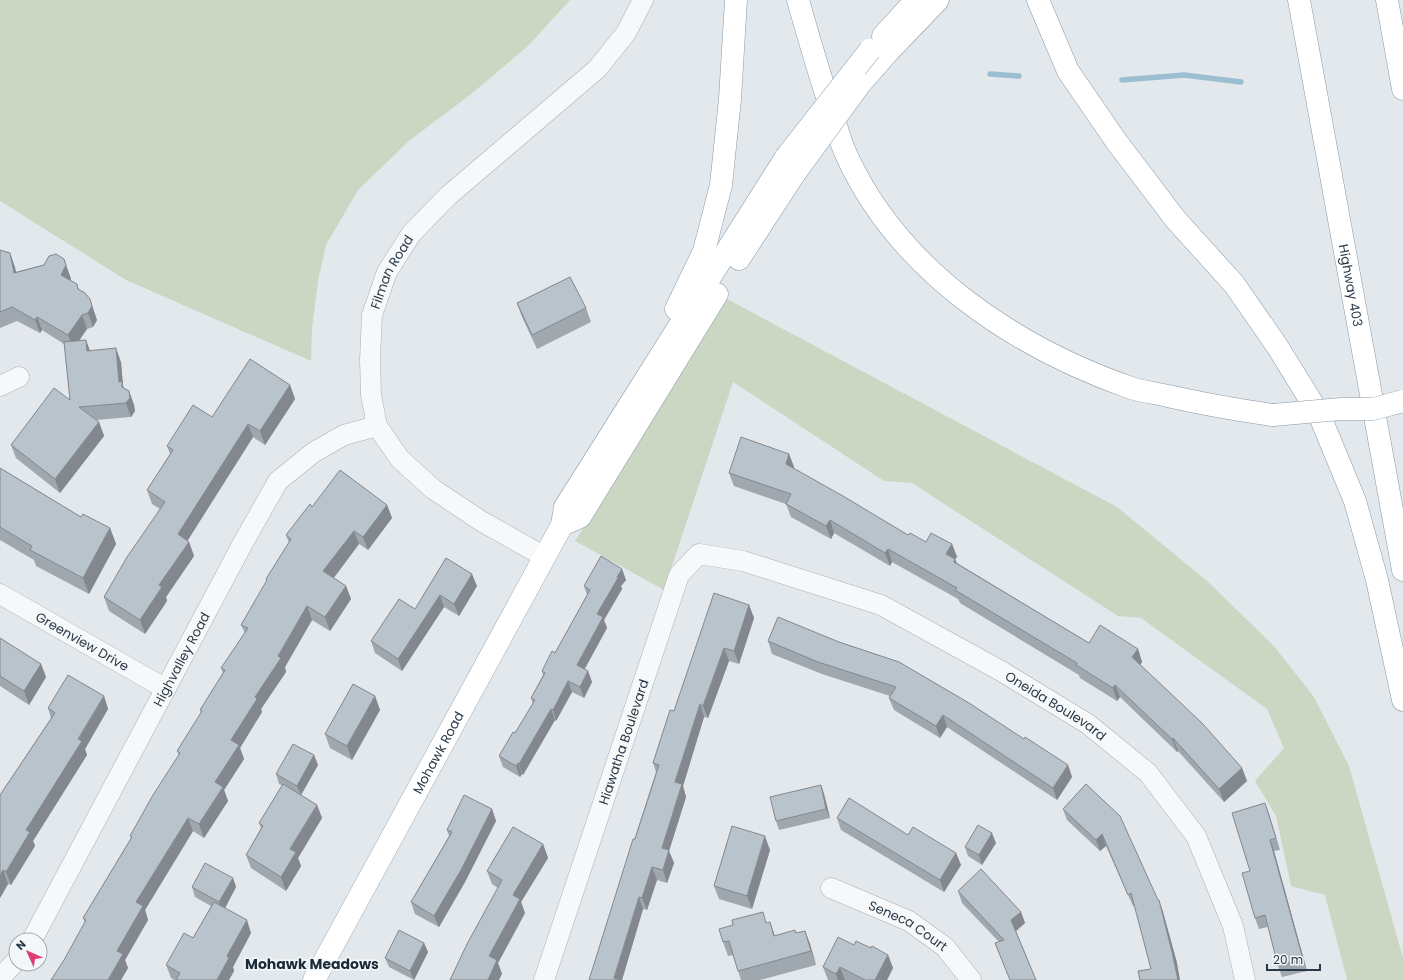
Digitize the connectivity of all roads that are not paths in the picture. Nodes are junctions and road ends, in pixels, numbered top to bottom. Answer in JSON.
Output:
{"nodes":[{"id":1,"x":643,"y":0,"type":"edge"},
{"id":2,"x":736,"y":0,"type":"edge"},
{"id":3,"x":798,"y":0,"type":"edge"},
{"id":4,"x":916,"y":0,"type":"edge"},
{"id":5,"x":938,"y":0,"type":"edge"},
{"id":6,"x":1038,"y":0,"type":"edge"},
{"id":7,"x":1299,"y":0,"type":"edge"},
{"id":8,"x":1387,"y":0,"type":"edge"},
{"id":9,"x":1403,"y":89,"type":"edge"},
{"id":10,"x":791,"y":165,"type":"junction"},
{"id":11,"x":19,"y":377,"type":"dead end"},
{"id":12,"x":0,"y":386,"type":"edge"},
{"id":13,"x":639,"y":388,"type":"junction"},
{"id":14,"x":1403,"y":401,"type":"edge"},
{"id":15,"x":377,"y":426,"type":"junction"},
{"id":16,"x":562,"y":526,"type":"junction"},
{"id":17,"x":545,"y":557,"type":"junction"},
{"id":18,"x":744,"y":561,"type":"joint"},
{"id":19,"x":1403,"y":570,"type":"edge"},
{"id":20,"x":0,"y":594,"type":"edge"},
{"id":21,"x":166,"y":689,"type":"junction"},
{"id":22,"x":1403,"y":700,"type":"edge"},
{"id":23,"x":831,"y":888,"type":"dead end"},
{"id":24,"x":36,"y":932,"type":"edge"},
{"id":25,"x":8,"y":970,"type":"edge"},
{"id":26,"x":0,"y":978,"type":"edge"},
{"id":27,"x":320,"y":978,"type":"edge"},
{"id":28,"x":544,"y":980,"type":"edge"},
{"id":29,"x":972,"y":980,"type":"edge"},
{"id":30,"x":1245,"y":980,"type":"edge"}],
"edges":[{"from":1,"to":15,"type":"street","name":"Filman Road"},
{"from":2,"to":13,"type":"main road"},
{"from":3,"to":14,"type":"main road","bridge":true},
{"from":4,"to":10,"type":"main road","bridge":true},
{"from":5,"to":10,"type":"main road","bridge":true},
{"from":6,"to":22,"type":"main road"},
{"from":7,"to":19,"type":"main road","name":"Highway 403"},
{"from":8,"to":9,"type":"main road"},
{"from":10,"to":13,"type":"main road"},
{"from":10,"to":16,"type":"main road"},
{"from":11,"to":12,"type":"street"},
{"from":13,"to":16,"type":"main road","name":"Mohawk Road"},
{"from":15,"to":17,"type":"street","name":"Filman Road"},
{"from":15,"to":21,"type":"street","name":"Highvalley Road"},
{"from":16,"to":17,"type":"main road","name":"Mohawk Road"},
{"from":17,"to":27,"type":"main road","name":"Mohawk Road"},
{"from":18,"to":28,"type":"street","name":"Hiawatha Boulevard"},
{"from":18,"to":30,"type":"street","name":"Oneida Boulevard"},
{"from":20,"to":21,"type":"street","name":"Greenview Drive"},
{"from":21,"to":24,"type":"street","name":"Highvalley Road"},
{"from":23,"to":29,"type":"street","name":"Seneca Court"},
{"from":25,"to":26,"type":"street"}]}
